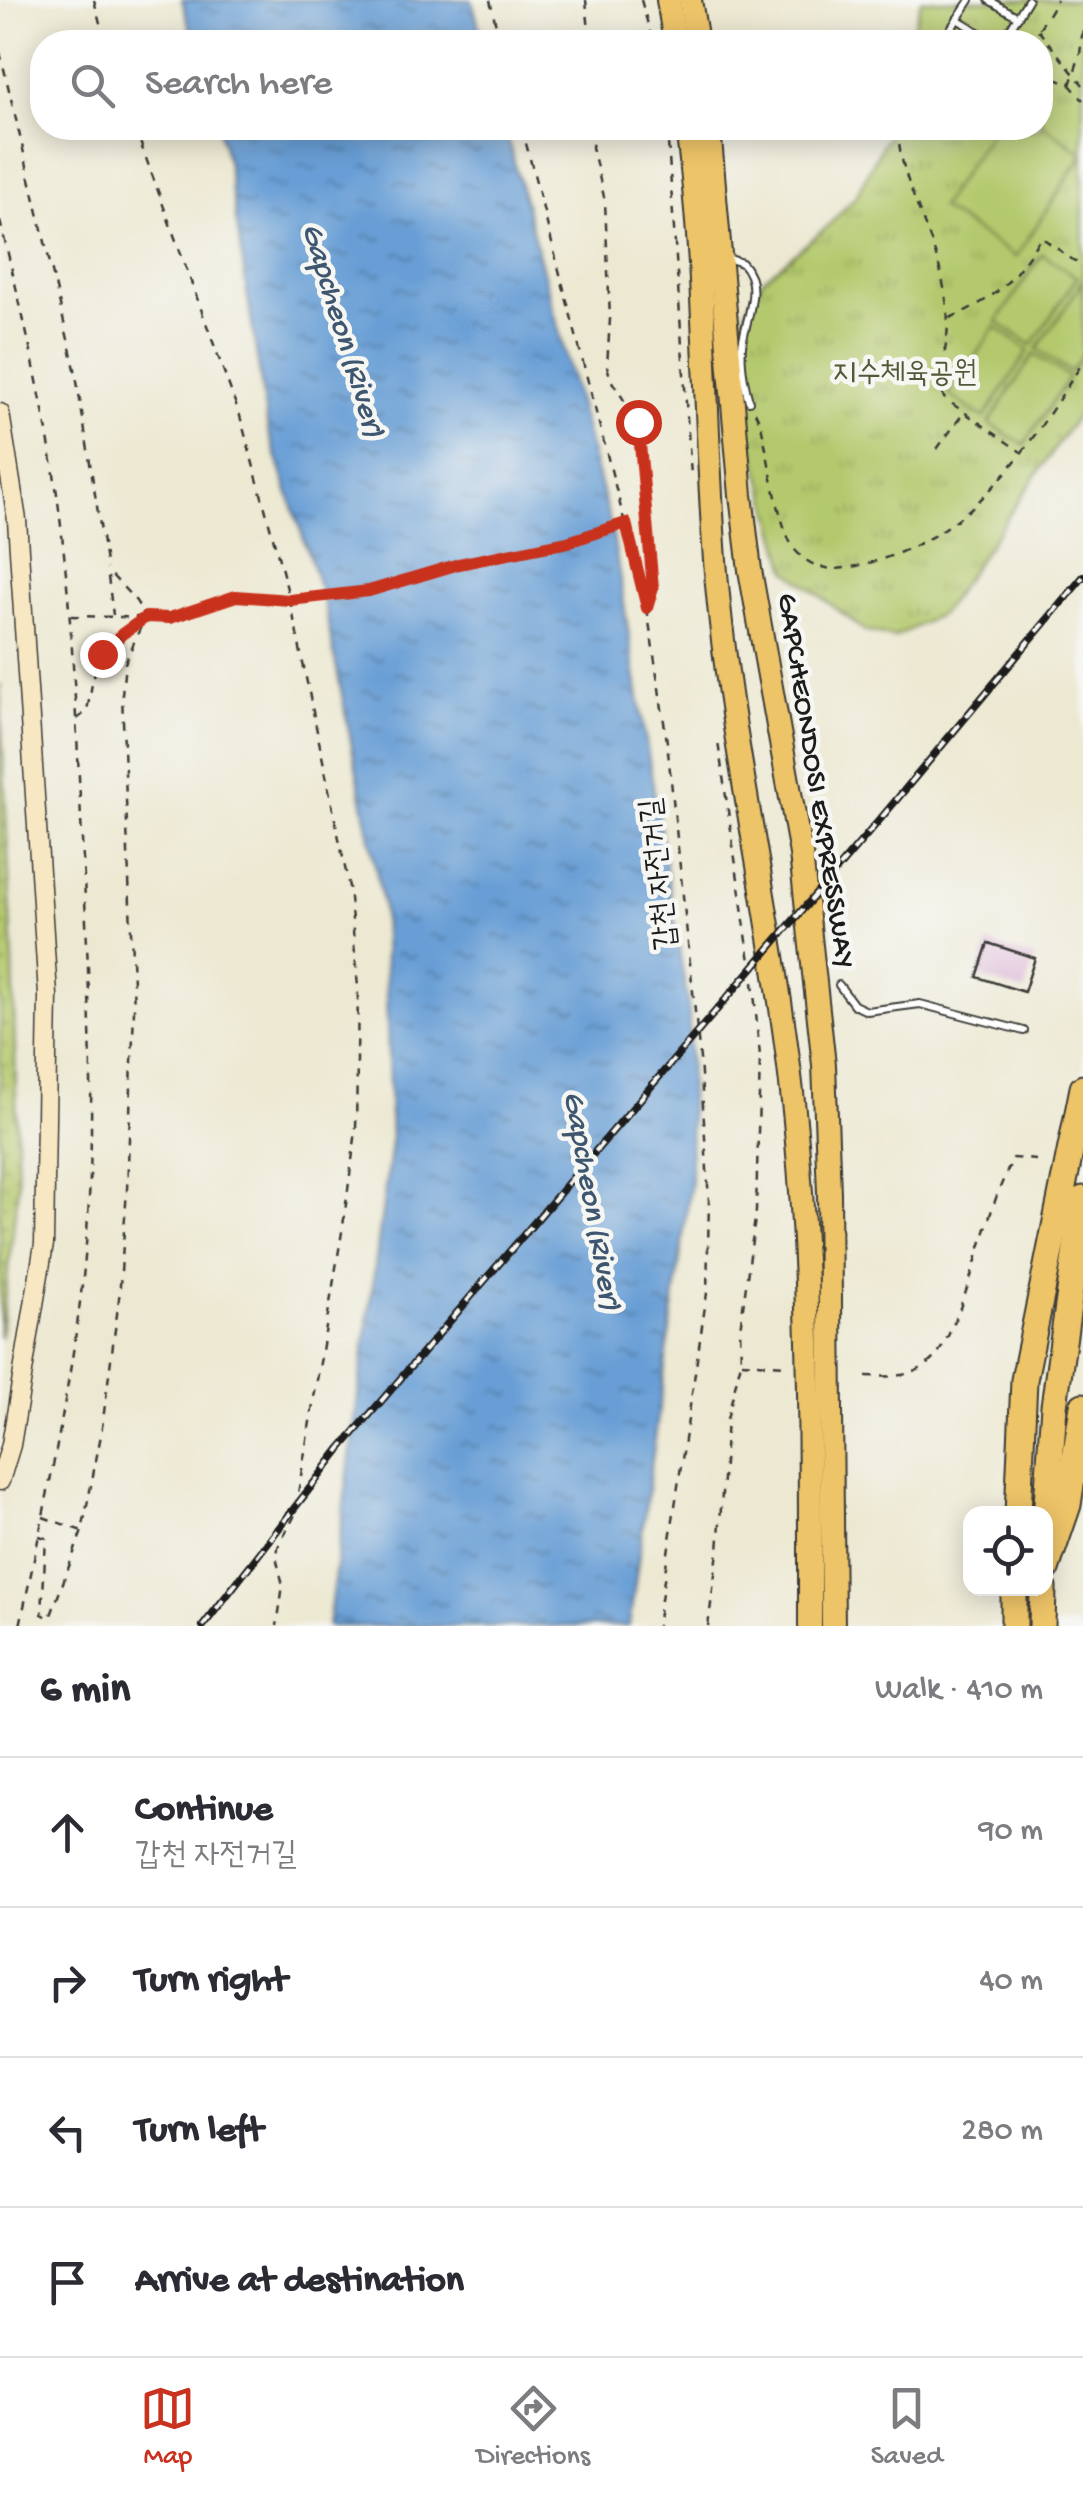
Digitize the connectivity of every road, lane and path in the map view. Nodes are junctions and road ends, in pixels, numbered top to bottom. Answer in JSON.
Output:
{"nodes":[{"id":1,"x":94,"y":0,"type":"edge"},
{"id":2,"x":490,"y":0,"type":"edge"},
{"id":3,"x":586,"y":0,"type":"edge"},
{"id":4,"x":641,"y":0,"type":"edge"},
{"id":5,"x":668,"y":0,"type":"edge"},
{"id":6,"x":690,"y":0,"type":"edge"},
{"id":7,"x":970,"y":0,"type":"edge"},
{"id":8,"x":989,"y":0,"type":"edge"},
{"id":9,"x":1028,"y":0,"type":"edge"},
{"id":10,"x":1057,"y":0,"type":"edge"},
{"id":11,"x":1018,"y":17,"type":"junction"},
{"id":12,"x":958,"y":20,"type":"junction"},
{"id":13,"x":1083,"y":25,"type":"edge"},
{"id":14,"x":101,"y":30,"type":"edge"},
{"id":15,"x":497,"y":30,"type":"edge"},
{"id":16,"x":589,"y":30,"type":"edge"},
{"id":17,"x":649,"y":30,"type":"edge"},
{"id":18,"x":673,"y":30,"type":"edge"},
{"id":19,"x":695,"y":30,"type":"edge"},
{"id":20,"x":951,"y":30,"type":"edge"},
{"id":21,"x":977,"y":30,"type":"edge"},
{"id":22,"x":1008,"y":30,"type":"edge"},
{"id":23,"x":1038,"y":30,"type":"edge"},
{"id":24,"x":1053,"y":50,"type":"edge"},
{"id":25,"x":0,"y":52,"type":"edge"},
{"id":26,"x":1053,"y":78,"type":"edge"},
{"id":27,"x":1074,"y":78,"type":"junction"},
{"id":28,"x":1070,"y":85,"type":"junction"},
{"id":29,"x":1083,"y":86,"type":"edge"},
{"id":30,"x":1083,"y":100,"type":"edge"},
{"id":31,"x":139,"y":140,"type":"edge"},
{"id":32,"x":525,"y":140,"type":"edge"},
{"id":33,"x":593,"y":140,"type":"edge"},
{"id":34,"x":668,"y":140,"type":"edge"},
{"id":35,"x":688,"y":140,"type":"edge"},
{"id":36,"x":710,"y":140,"type":"edge"},
{"id":37,"x":899,"y":140,"type":"edge"},
{"id":38,"x":0,"y":221,"type":"edge"},
{"id":39,"x":721,"y":258,"type":"junction"},
{"id":40,"x":1083,"y":267,"type":"edge"},
{"id":41,"x":949,"y":319,"type":"junction"},
{"id":42,"x":1083,"y":362,"type":"edge"},
{"id":43,"x":750,"y":401,"type":"joint"},
{"id":44,"x":0,"y":413,"type":"edge"},
{"id":45,"x":963,"y":413,"type":"junction"},
{"id":46,"x":938,"y":449,"type":"dead end"},
{"id":47,"x":1024,"y":454,"type":"junction"},
{"id":48,"x":692,"y":486,"type":"dead end"},
{"id":49,"x":626,"y":523,"type":"junction"},
{"id":50,"x":107,"y":570,"type":"junction"},
{"id":51,"x":290,"y":600,"type":"junction"},
{"id":52,"x":647,"y":608,"type":"junction"},
{"id":53,"x":112,"y":615,"type":"junction"},
{"id":54,"x":70,"y":616,"type":"junction"},
{"id":55,"x":146,"y":617,"type":"junction"},
{"id":56,"x":77,"y":719,"type":"junction"},
{"id":57,"x":718,"y":742,"type":"dead end"},
{"id":58,"x":839,"y":986,"type":"dead end"},
{"id":59,"x":1024,"y":1031,"type":"dead end"},
{"id":60,"x":1083,"y":1088,"type":"edge"},
{"id":61,"x":1036,"y":1160,"type":"dead end"},
{"id":62,"x":1083,"y":1199,"type":"edge"},
{"id":63,"x":741,"y":1362,"type":"junction"},
{"id":64,"x":785,"y":1365,"type":"dead end"},
{"id":65,"x":866,"y":1376,"type":"dead end"},
{"id":66,"x":1083,"y":1406,"type":"edge"},
{"id":67,"x":0,"y":1481,"type":"edge"},
{"id":68,"x":1018,"y":1506,"type":"edge"},
{"id":69,"x":1047,"y":1506,"type":"edge"},
{"id":70,"x":41,"y":1517,"type":"junction"},
{"id":71,"x":82,"y":1531,"type":"junction"},
{"id":72,"x":38,"y":1536,"type":"junction"},
{"id":73,"x":1053,"y":1549,"type":"edge"},
{"id":74,"x":1014,"y":1596,"type":"edge"},
{"id":75,"x":1043,"y":1596,"type":"edge"},
{"id":76,"x":20,"y":1626,"type":"edge"},
{"id":77,"x":277,"y":1626,"type":"edge"},
{"id":78,"x":657,"y":1626,"type":"edge"},
{"id":79,"x":708,"y":1626,"type":"edge"},
{"id":80,"x":810,"y":1626,"type":"edge"},
{"id":81,"x":833,"y":1626,"type":"edge"},
{"id":82,"x":1014,"y":1626,"type":"edge"},
{"id":83,"x":1042,"y":1626,"type":"edge"}],
"edges":[{"from":1,"to":14,"type":"path"},
{"from":2,"to":15,"type":"path"},
{"from":3,"to":16,"type":"path"},
{"from":4,"to":17,"type":"path"},
{"from":5,"to":18,"type":"highway"},
{"from":6,"to":19,"type":"highway"},
{"from":7,"to":12,"type":"lane"},
{"from":8,"to":11,"type":"lane"},
{"from":9,"to":11,"type":"lane"},
{"from":10,"to":23,"type":"path"},
{"from":11,"to":22,"type":"lane"},
{"from":12,"to":20,"type":"lane"},
{"from":12,"to":21,"type":"lane"},
{"from":13,"to":27,"type":"path"},
{"from":24,"to":27,"type":"path"},
{"from":25,"to":50,"type":"path"},
{"from":26,"to":28,"type":"path"},
{"from":27,"to":28,"type":"path"},
{"from":27,"to":29,"type":"path"},
{"from":28,"to":30,"type":"path"},
{"from":31,"to":51,"type":"path"},
{"from":32,"to":49,"type":"path"},
{"from":33,"to":52,"type":"path","name":"갑천 자전거길"},
{"from":34,"to":48,"type":"path"},
{"from":35,"to":80,"type":"highway"},
{"from":36,"to":39,"type":"highway","name":"GAPCHEONDOSI EXPRESSWAY"},
{"from":37,"to":41,"type":"path"},
{"from":38,"to":54,"type":"path"},
{"from":39,"to":43,"type":"lane"},
{"from":39,"to":81,"type":"highway","name":"GAPCHEONDOSI EXPRESSWAY"},
{"from":40,"to":41,"type":"path"},
{"from":41,"to":45,"type":"path"},
{"from":42,"to":47,"type":"path"},
{"from":43,"to":47,"type":"path"},
{"from":44,"to":67,"type":"main road"},
{"from":45,"to":46,"type":"path"},
{"from":45,"to":47,"type":"path"},
{"from":49,"to":51,"type":"path"},
{"from":49,"to":52,"type":"path"},
{"from":50,"to":53,"type":"path"},
{"from":50,"to":55,"type":"path"},
{"from":51,"to":55,"type":"path"},
{"from":51,"to":77,"type":"path"},
{"from":52,"to":78,"type":"path","name":"갑천 자전거길"},
{"from":53,"to":54,"type":"path"},
{"from":53,"to":55,"type":"path"},
{"from":54,"to":56,"type":"path"},
{"from":55,"to":56,"type":"path"},
{"from":55,"to":71,"type":"path"},
{"from":56,"to":70,"type":"path"},
{"from":57,"to":63,"type":"path"},
{"from":58,"to":59,"type":"lane"},
{"from":60,"to":68,"type":"highway"},
{"from":61,"to":65,"type":"path"},
{"from":62,"to":69,"type":"highway"},
{"from":63,"to":64,"type":"path"},
{"from":63,"to":79,"type":"path"},
{"from":66,"to":73,"type":"highway"},
{"from":70,"to":71,"type":"path"},
{"from":70,"to":72,"type":"path"},
{"from":71,"to":72,"type":"path"},
{"from":72,"to":76,"type":"path"},
{"from":74,"to":82,"type":"highway"},
{"from":75,"to":83,"type":"highway"}]}
